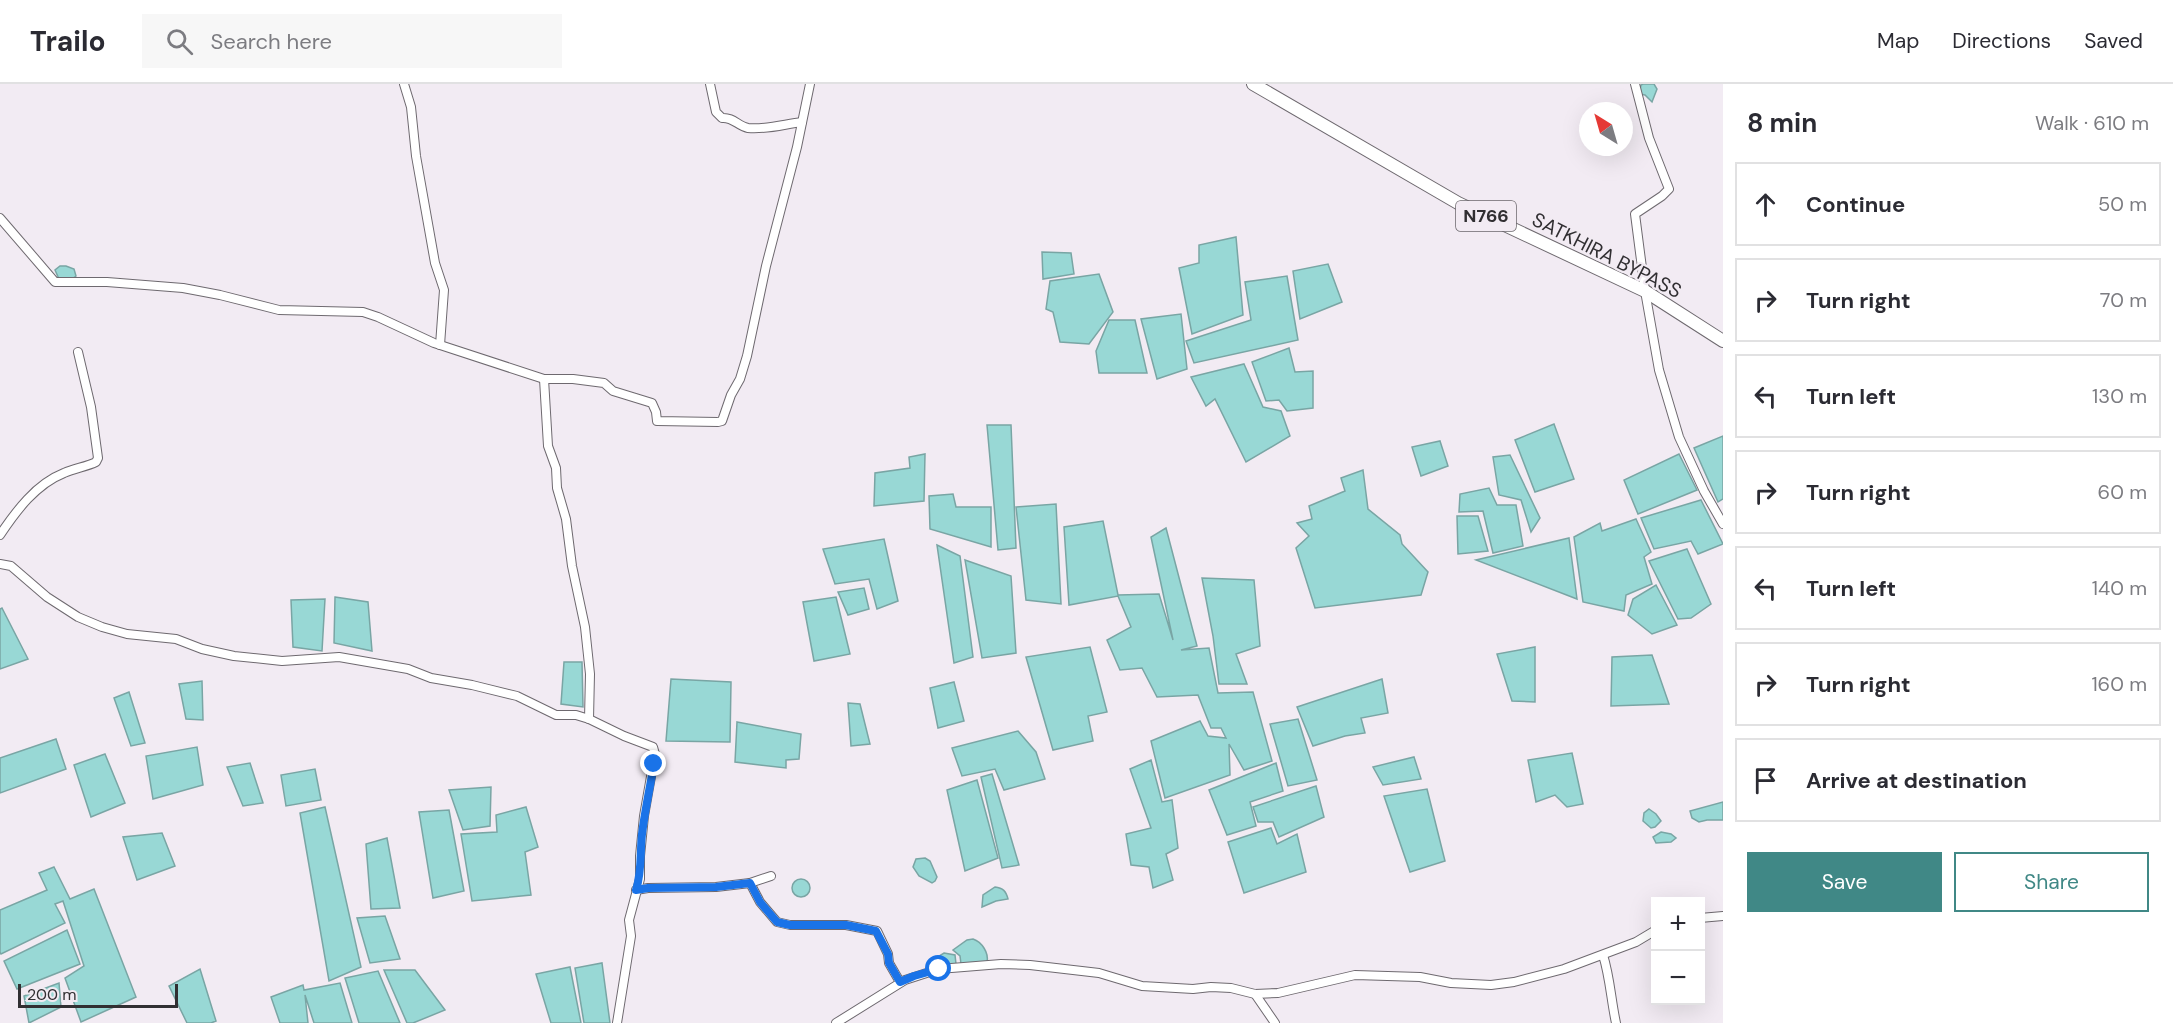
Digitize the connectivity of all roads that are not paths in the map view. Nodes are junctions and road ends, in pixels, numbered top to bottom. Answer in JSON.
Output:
{"nodes":[{"id":1,"x":404,"y":84,"type":"edge"},
{"id":2,"x":710,"y":84,"type":"edge"},
{"id":3,"x":810,"y":84,"type":"edge"},
{"id":4,"x":1253,"y":84,"type":"edge"},
{"id":5,"x":1635,"y":84,"type":"edge"},
{"id":6,"x":802,"y":122,"type":"junction"},
{"id":7,"x":0,"y":218,"type":"edge"},
{"id":8,"x":1645,"y":291,"type":"junction"},
{"id":9,"x":1723,"y":341,"type":"edge"},
{"id":10,"x":440,"y":345,"type":"junction"},
{"id":11,"x":78,"y":352,"type":"dead end"},
{"id":12,"x":544,"y":379,"type":"junction"},
{"id":13,"x":1723,"y":524,"type":"edge"},
{"id":14,"x":0,"y":536,"type":"edge"},
{"id":15,"x":0,"y":564,"type":"edge"},
{"id":16,"x":589,"y":719,"type":"junction"},
{"id":17,"x":771,"y":876,"type":"dead end"},
{"id":18,"x":750,"y":883,"type":"junction"},
{"id":19,"x":636,"y":890,"type":"junction"},
{"id":20,"x":1723,"y":916,"type":"edge"},
{"id":21,"x":1705,"y":918,"type":"edge"},
{"id":22,"x":1651,"y":933,"type":"edge"},
{"id":23,"x":1603,"y":955,"type":"junction"},
{"id":24,"x":900,"y":982,"type":"junction"},
{"id":25,"x":1255,"y":994,"type":"junction"},
{"id":26,"x":617,"y":1023,"type":"edge"},
{"id":27,"x":836,"y":1023,"type":"edge"},
{"id":28,"x":1275,"y":1023,"type":"edge"},
{"id":29,"x":1616,"y":1023,"type":"edge"}],
"edges":[{"from":1,"to":10,"type":"street"},
{"from":2,"to":6,"type":"street"},
{"from":3,"to":6,"type":"street"},
{"from":4,"to":8,"type":"highway","name":"SATKHIRA BYPASS","number":"N766"},
{"from":5,"to":8,"type":"street"},
{"from":6,"to":12,"type":"street"},
{"from":7,"to":10,"type":"street"},
{"from":8,"to":9,"type":"highway","name":"SATKHIRA BYPASS","number":"N766"},
{"from":8,"to":13,"type":"street"},
{"from":10,"to":12,"type":"street"},
{"from":11,"to":14,"type":"street"},
{"from":12,"to":16,"type":"street"},
{"from":15,"to":16,"type":"street"},
{"from":16,"to":19,"type":"street"},
{"from":17,"to":18,"type":"street"},
{"from":18,"to":19,"type":"street"},
{"from":18,"to":24,"type":"street"},
{"from":19,"to":26,"type":"street"},
{"from":20,"to":21,"type":"street"},
{"from":22,"to":23,"type":"street"},
{"from":23,"to":25,"type":"street"},
{"from":23,"to":29,"type":"street"},
{"from":24,"to":25,"type":"street"},
{"from":24,"to":27,"type":"street"},
{"from":25,"to":28,"type":"street"}]}
